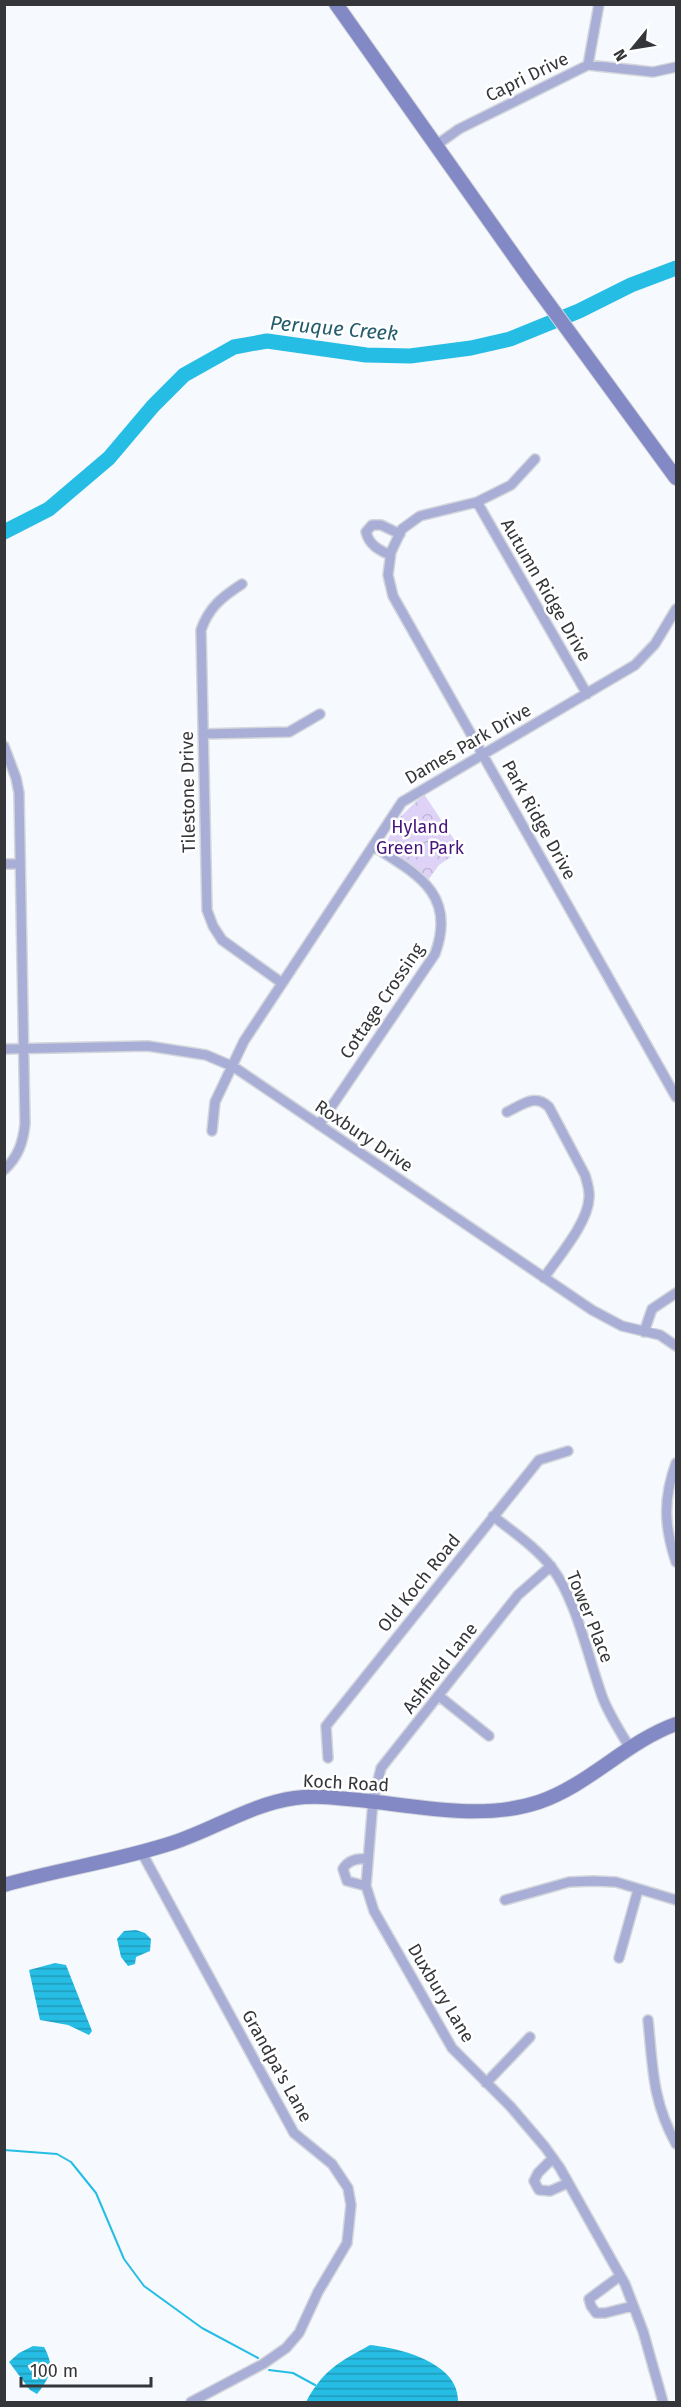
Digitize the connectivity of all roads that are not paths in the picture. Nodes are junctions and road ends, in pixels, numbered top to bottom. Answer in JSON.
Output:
{"nodes":[{"id":1,"x":336,"y":4,"type":"edge"},
{"id":2,"x":599,"y":4,"type":"edge"},
{"id":3,"x":588,"y":65,"type":"junction"},
{"id":4,"x":676,"y":67,"type":"edge"},
{"id":5,"x":435,"y":146,"type":"junction"},
{"id":6,"x":535,"y":459,"type":"dead end"},
{"id":7,"x":676,"y":478,"type":"edge"},
{"id":8,"x":477,"y":502,"type":"junction"},
{"id":9,"x":400,"y":534,"type":"junction"},
{"id":10,"x":390,"y":555,"type":"junction"},
{"id":11,"x":242,"y":584,"type":"dead end"},
{"id":12,"x":676,"y":609,"type":"edge"},
{"id":13,"x":587,"y":694,"type":"junction"},
{"id":14,"x":320,"y":714,"type":"dead end"},
{"id":15,"x":203,"y":734,"type":"junction"},
{"id":16,"x":4,"y":746,"type":"edge"},
{"id":17,"x":482,"y":754,"type":"junction"},
{"id":18,"x":373,"y":846,"type":"junction"},
{"id":19,"x":4,"y":864,"type":"edge"},
{"id":20,"x":20,"y":864,"type":"junction"},
{"id":21,"x":282,"y":983,"type":"junction"},
{"id":22,"x":4,"y":1049,"type":"edge"},
{"id":23,"x":24,"y":1049,"type":"junction"},
{"id":24,"x":234,"y":1067,"type":"junction"},
{"id":25,"x":676,"y":1097,"type":"edge"},
{"id":26,"x":507,"y":1112,"type":"dead end"},
{"id":27,"x":319,"y":1125,"type":"junction"},
{"id":28,"x":212,"y":1131,"type":"dead end"},
{"id":29,"x":4,"y":1170,"type":"edge"},
{"id":30,"x":544,"y":1278,"type":"junction"},
{"id":31,"x":676,"y":1293,"type":"edge"},
{"id":32,"x":644,"y":1332,"type":"junction"},
{"id":33,"x":676,"y":1346,"type":"edge"},
{"id":34,"x":568,"y":1451,"type":"dead end"},
{"id":35,"x":676,"y":1463,"type":"edge"},
{"id":36,"x":494,"y":1516,"type":"junction"},
{"id":37,"x":676,"y":1562,"type":"edge"},
{"id":38,"x":551,"y":1566,"type":"junction"},
{"id":39,"x":439,"y":1696,"type":"junction"},
{"id":40,"x":676,"y":1724,"type":"edge"},
{"id":41,"x":489,"y":1736,"type":"dead end"},
{"id":42,"x":630,"y":1748,"type":"junction"},
{"id":43,"x":328,"y":1758,"type":"dead end"},
{"id":44,"x":373,"y":1802,"type":"junction"},
{"id":45,"x":142,"y":1853,"type":"junction"},
{"id":46,"x":368,"y":1858,"type":"junction"},
{"id":47,"x":4,"y":1885,"type":"edge"},
{"id":48,"x":366,"y":1886,"type":"junction"},
{"id":49,"x":638,"y":1890,"type":"junction"},
{"id":50,"x":505,"y":1900,"type":"dead end"},
{"id":51,"x":676,"y":1900,"type":"edge"},
{"id":52,"x":619,"y":1958,"type":"dead end"},
{"id":53,"x":648,"y":2020,"type":"dead end"},
{"id":54,"x":530,"y":2037,"type":"dead end"},
{"id":55,"x":486,"y":2083,"type":"junction"},
{"id":56,"x":675,"y":2138,"type":"edge"},
{"id":57,"x":553,"y":2158,"type":"junction"},
{"id":58,"x":568,"y":2183,"type":"junction"},
{"id":59,"x":620,"y":2276,"type":"junction"},
{"id":60,"x":633,"y":2307,"type":"junction"},
{"id":61,"x":191,"y":2403,"type":"edge"},
{"id":62,"x":663,"y":2403,"type":"edge"}],
"edges":[{"from":1,"to":5,"type":"street"},
{"from":2,"to":3,"type":"street"},
{"from":3,"to":4,"type":"street","name":"Capri Drive"},
{"from":3,"to":5,"type":"street","name":"Capri Drive"},
{"from":5,"to":7,"type":"street"},
{"from":6,"to":8,"type":"street","name":"Park Ridge Drive"},
{"from":8,"to":9,"type":"street","name":"Park Ridge Drive"},
{"from":8,"to":13,"type":"street","name":"Autumn Ridge Drive"},
{"from":9,"to":10,"type":"street","name":"Park Ridge Drive"},
{"from":9,"to":10,"type":"street"},
{"from":10,"to":17,"type":"street","name":"Park Ridge Drive"},
{"from":11,"to":15,"type":"street","name":"Tilestone Drive"},
{"from":12,"to":13,"type":"street","name":"Dames Park Drive"},
{"from":13,"to":17,"type":"street","name":"Dames Park Drive"},
{"from":14,"to":15,"type":"street"},
{"from":15,"to":21,"type":"street","name":"Tilestone Drive"},
{"from":16,"to":20,"type":"street"},
{"from":17,"to":18,"type":"street","name":"Dames Park Drive"},
{"from":17,"to":25,"type":"street","name":"Park Ridge Drive"},
{"from":18,"to":21,"type":"street","name":"Dames Park Drive"},
{"from":18,"to":27,"type":"street","name":"Cottage Crossing"},
{"from":19,"to":20,"type":"street"},
{"from":20,"to":23,"type":"street"},
{"from":21,"to":24,"type":"street","name":"Dames Park Drive"},
{"from":22,"to":23,"type":"street","name":"Roxbury Drive"},
{"from":23,"to":24,"type":"street","name":"Roxbury Drive"},
{"from":23,"to":29,"type":"street"},
{"from":24,"to":27,"type":"street","name":"Roxbury Drive"},
{"from":24,"to":28,"type":"street","name":"Dames Park Drive"},
{"from":26,"to":30,"type":"street"},
{"from":27,"to":30,"type":"street","name":"Roxbury Drive"},
{"from":30,"to":32,"type":"street","name":"Roxbury Drive"},
{"from":31,"to":32,"type":"street"},
{"from":32,"to":33,"type":"street","name":"Roxbury Drive"},
{"from":34,"to":36,"type":"street","name":"Old Koch Road"},
{"from":35,"to":37,"type":"street"},
{"from":36,"to":38,"type":"street","name":"Tower Place"},
{"from":36,"to":43,"type":"street","name":"Old Koch Road"},
{"from":38,"to":39,"type":"street","name":"Ashfield Lane"},
{"from":38,"to":42,"type":"street","name":"Tower Place"},
{"from":39,"to":41,"type":"street"},
{"from":39,"to":44,"type":"street","name":"Ashfield Lane"},
{"from":40,"to":42,"type":"street","name":"Koch Road"},
{"from":42,"to":44,"type":"street","name":"Koch Road"},
{"from":44,"to":45,"type":"street","name":"Koch Road"},
{"from":44,"to":46,"type":"street","name":"Duxbury Lane"},
{"from":45,"to":47,"type":"street","name":"Koch Road"},
{"from":45,"to":61,"type":"street","name":"Grandpa's Lane"},
{"from":46,"to":48,"type":"street","name":"Duxbury Lane"},
{"from":46,"to":48,"type":"street"},
{"from":48,"to":55,"type":"street","name":"Duxbury Lane"},
{"from":49,"to":50,"type":"street"},
{"from":49,"to":51,"type":"street"},
{"from":49,"to":52,"type":"street"},
{"from":53,"to":56,"type":"street"},
{"from":54,"to":55,"type":"street"},
{"from":55,"to":57,"type":"street","name":"Duxbury Lane"},
{"from":57,"to":58,"type":"street","name":"Duxbury Lane"},
{"from":57,"to":58,"type":"street"},
{"from":58,"to":59,"type":"street","name":"Duxbury Lane"},
{"from":59,"to":60,"type":"street","name":"Duxbury Lane"},
{"from":59,"to":60,"type":"street"},
{"from":60,"to":62,"type":"street","name":"Duxbury Lane"}]}
